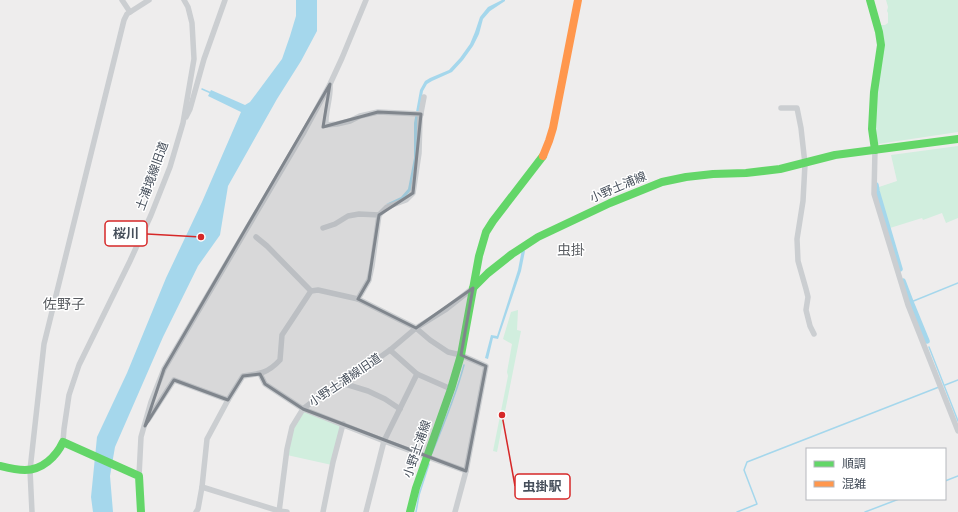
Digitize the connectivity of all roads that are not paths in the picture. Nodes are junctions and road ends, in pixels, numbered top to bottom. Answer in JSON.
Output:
{"nodes":[{"id":1,"x":122,"y":0,"type":"edge"},
{"id":2,"x":149,"y":0,"type":"edge"},
{"id":3,"x":184,"y":0,"type":"edge"},
{"id":4,"x":225,"y":0,"type":"edge"},
{"id":5,"x":366,"y":0,"type":"edge"},
{"id":6,"x":578,"y":0,"type":"edge"},
{"id":7,"x":870,"y":0,"type":"edge"},
{"id":8,"x":130,"y":12,"type":"junction"},
{"id":9,"x":330,"y":84,"type":"junction"},
{"id":10,"x":424,"y":97,"type":"dead end"},
{"id":11,"x":782,"y":108,"type":"dead end"},
{"id":12,"x":421,"y":114,"type":"junction"},
{"id":13,"x":183,"y":123,"type":"junction"},
{"id":14,"x":958,"y":139,"type":"edge"},
{"id":15,"x":875,"y":150,"type":"junction"},
{"id":16,"x":805,"y":164,"type":"junction"},
{"id":17,"x":379,"y":215,"type":"junction"},
{"id":18,"x":323,"y":228,"type":"dead end"},
{"id":19,"x":256,"y":237,"type":"dead end"},
{"id":20,"x":473,"y":288,"type":"junction"},
{"id":21,"x":312,"y":291,"type":"junction"},
{"id":22,"x":358,"y":299,"type":"junction"},
{"id":23,"x":416,"y":328,"type":"junction"},
{"id":24,"x":814,"y":334,"type":"dead end"},
{"id":25,"x":390,"y":350,"type":"junction"},
{"id":26,"x":461,"y":355,"type":"junction"},
{"id":27,"x":260,"y":374,"type":"junction"},
{"id":28,"x":417,"y":374,"type":"junction"},
{"id":29,"x":342,"y":383,"type":"junction"},
{"id":30,"x":451,"y":389,"type":"junction"},
{"id":31,"x":228,"y":400,"type":"junction"},
{"id":32,"x":303,"y":409,"type":"junction"},
{"id":33,"x":400,"y":409,"type":"junction"},
{"id":34,"x":343,"y":424,"type":"junction"},
{"id":35,"x":145,"y":426,"type":"junction"},
{"id":36,"x":958,"y":431,"type":"edge"},
{"id":37,"x":384,"y":441,"type":"junction"},
{"id":38,"x":66,"y":443,"type":"junction"},
{"id":39,"x":426,"y":457,"type":"junction"},
{"id":40,"x":0,"y":466,"type":"edge"},
{"id":41,"x":30,"y":470,"type":"junction"},
{"id":42,"x":466,"y":471,"type":"junction"},
{"id":43,"x":137,"y":475,"type":"junction"},
{"id":44,"x":202,"y":487,"type":"junction"},
{"id":45,"x":32,"y":512,"type":"edge"},
{"id":46,"x":141,"y":512,"type":"edge"},
{"id":47,"x":196,"y":512,"type":"edge"},
{"id":48,"x":279,"y":512,"type":"edge"},
{"id":49,"x":287,"y":512,"type":"edge"},
{"id":50,"x":323,"y":512,"type":"edge"},
{"id":51,"x":366,"y":512,"type":"edge"},
{"id":52,"x":410,"y":512,"type":"edge"},
{"id":53,"x":455,"y":512,"type":"edge"}],
"edges":[{"from":1,"to":8,"type":"street"},
{"from":2,"to":8,"type":"street"},
{"from":3,"to":13,"type":"street","name":"土浦境線旧道"},
{"from":4,"to":13,"type":"street"},
{"from":5,"to":9,"type":"street"},
{"from":6,"to":20,"type":"main road"},
{"from":7,"to":15,"type":"main road"},
{"from":8,"to":41,"type":"street"},
{"from":9,"to":12,"type":"street"},
{"from":9,"to":35,"type":"street"},
{"from":10,"to":12,"type":"street"},
{"from":11,"to":16,"type":"street"},
{"from":12,"to":17,"type":"street"},
{"from":13,"to":38,"type":"street","name":"土浦境線旧道"},
{"from":14,"to":15,"type":"main road","name":"小野土浦線"},
{"from":15,"to":16,"type":"main road","name":"小野土浦線"},
{"from":15,"to":36,"type":"street"},
{"from":16,"to":20,"type":"main road","name":"小野土浦線"},
{"from":16,"to":24,"type":"street"},
{"from":17,"to":18,"type":"street"},
{"from":17,"to":22,"type":"street"},
{"from":19,"to":21,"type":"street"},
{"from":20,"to":23,"type":"street","name":"小野土浦線旧道"},
{"from":20,"to":26,"type":"main road","name":"小野土浦線"},
{"from":21,"to":22,"type":"street"},
{"from":21,"to":27,"type":"street"},
{"from":22,"to":23,"type":"street"},
{"from":23,"to":25,"type":"street","name":"小野土浦線旧道"},
{"from":23,"to":26,"type":"street"},
{"from":25,"to":28,"type":"street"},
{"from":25,"to":29,"type":"street","name":"小野土浦線旧道"},
{"from":26,"to":30,"type":"main road","name":"小野土浦線"},
{"from":26,"to":42,"type":"street"},
{"from":27,"to":31,"type":"street"},
{"from":27,"to":32,"type":"street"},
{"from":28,"to":30,"type":"street"},
{"from":28,"to":33,"type":"street"},
{"from":29,"to":32,"type":"street","name":"小野土浦線旧道"},
{"from":29,"to":33,"type":"street"},
{"from":30,"to":39,"type":"main road","name":"小野土浦線"},
{"from":31,"to":35,"type":"street"},
{"from":31,"to":44,"type":"street"},
{"from":32,"to":34,"type":"street"},
{"from":32,"to":48,"type":"street","name":"小野土浦線旧道"},
{"from":33,"to":37,"type":"street"},
{"from":34,"to":37,"type":"street"},
{"from":34,"to":50,"type":"street"},
{"from":35,"to":43,"type":"street"},
{"from":37,"to":39,"type":"street"},
{"from":37,"to":51,"type":"street"},
{"from":38,"to":41,"type":"main road"},
{"from":38,"to":43,"type":"main road"},
{"from":39,"to":42,"type":"street"},
{"from":39,"to":52,"type":"main road","name":"小野土浦線"},
{"from":40,"to":41,"type":"main road"},
{"from":41,"to":45,"type":"street"},
{"from":42,"to":53,"type":"street"},
{"from":43,"to":46,"type":"main road"},
{"from":44,"to":47,"type":"street"},
{"from":44,"to":48,"type":"street"},
{"from":48,"to":49,"type":"street"}]}
